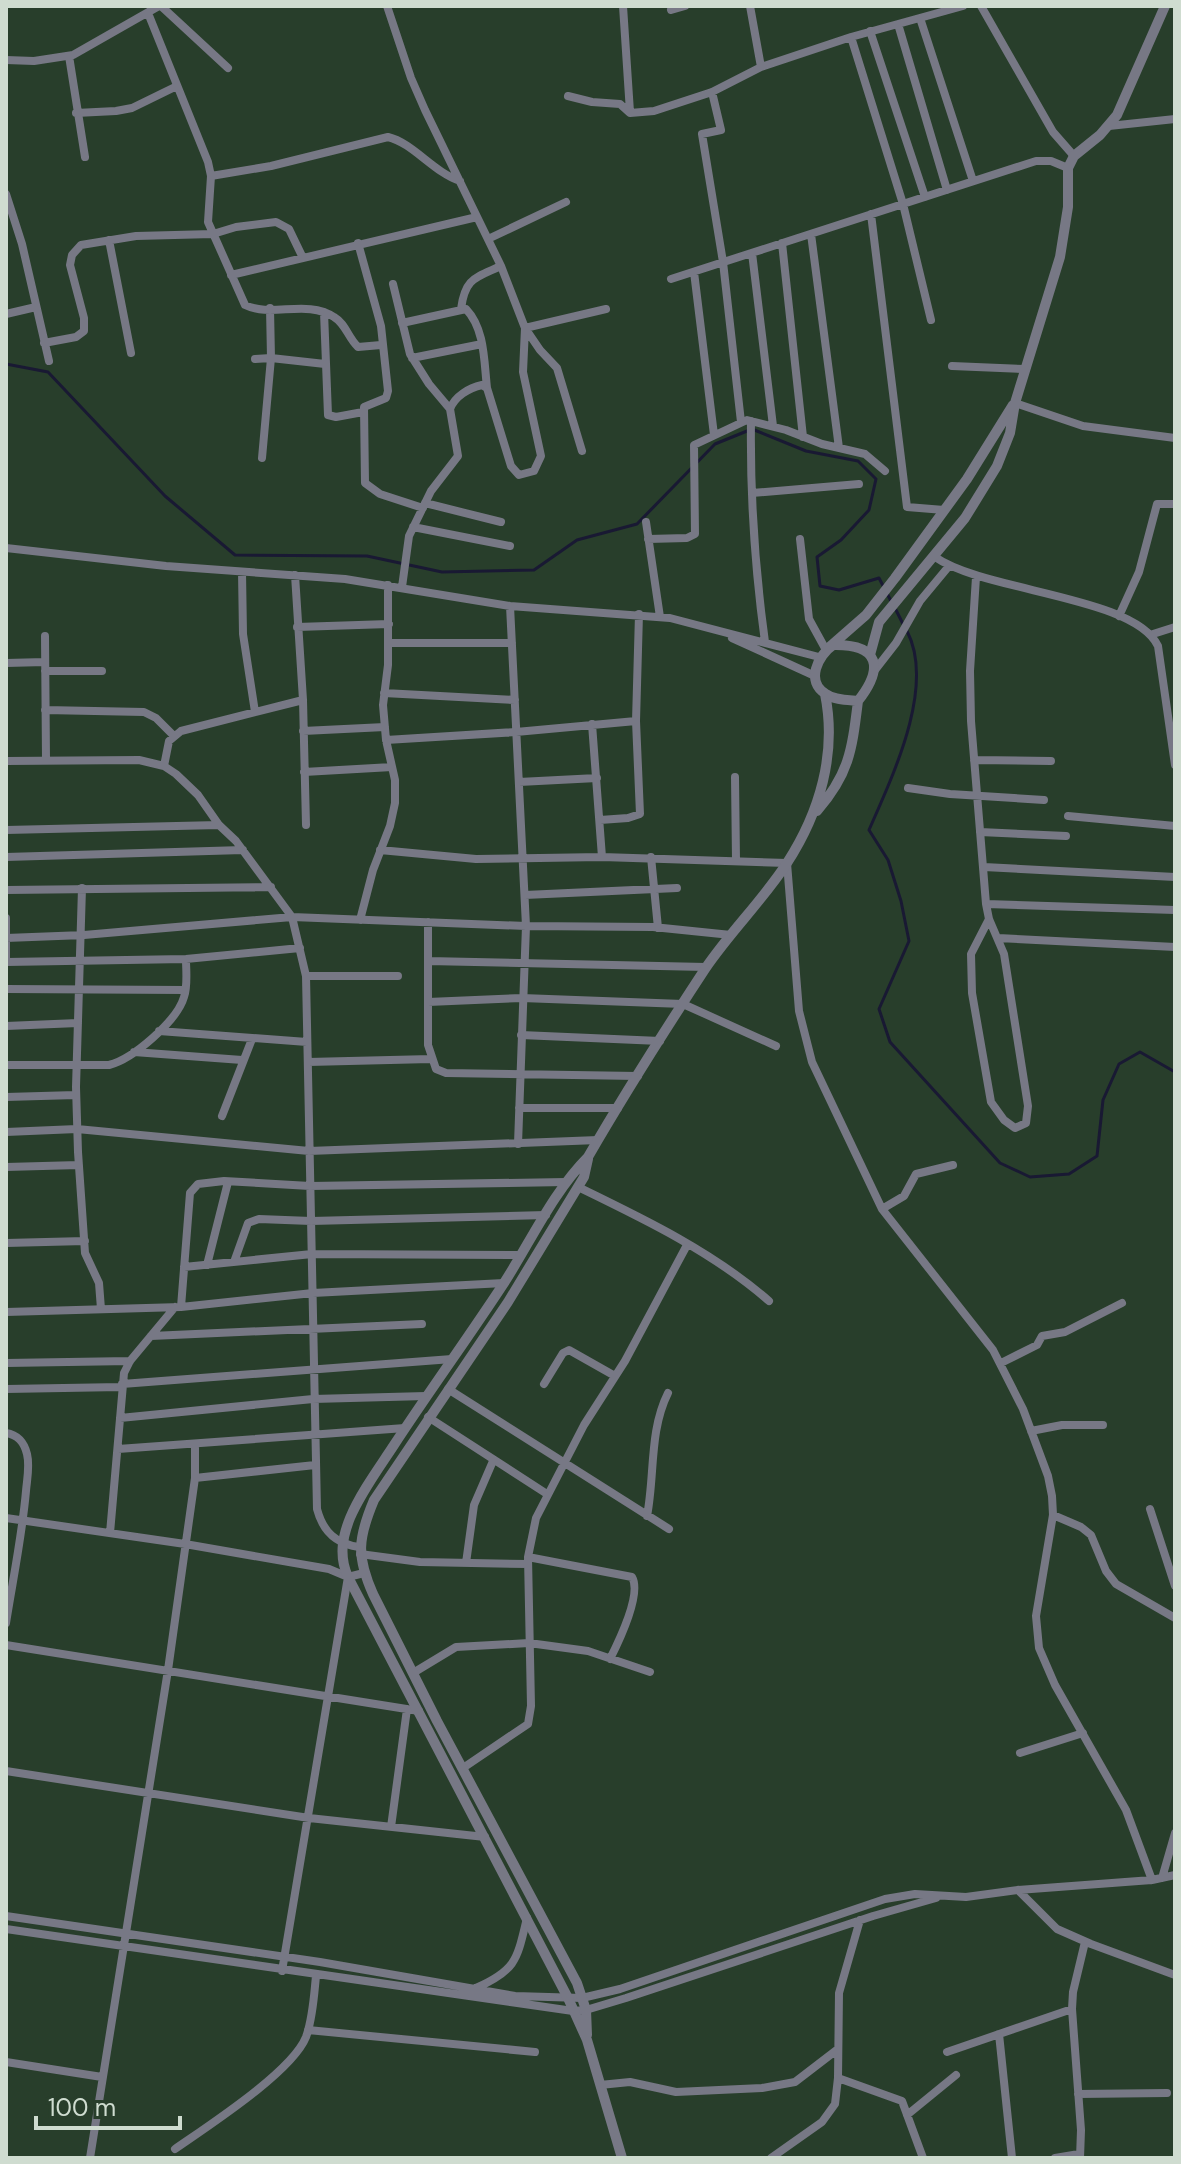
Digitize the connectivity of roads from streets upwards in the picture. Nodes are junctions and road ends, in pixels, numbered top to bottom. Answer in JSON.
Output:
{"nodes":[{"id":1,"x":160,"y":6,"type":"edge"},
{"id":2,"x":387,"y":6,"type":"edge"},
{"id":3,"x":623,"y":6,"type":"edge"},
{"id":4,"x":685,"y":6,"type":"edge"},
{"id":5,"x":750,"y":6,"type":"edge"},
{"id":6,"x":963,"y":6,"type":"edge"},
{"id":7,"x":981,"y":6,"type":"edge"},
{"id":8,"x":1165,"y":6,"type":"edge"},
{"id":9,"x":671,"y":10,"type":"dead end"},
{"id":10,"x":148,"y":13,"type":"junction"},
{"id":11,"x":920,"y":18,"type":"junction"},
{"id":12,"x":898,"y":24,"type":"junction"},
{"id":13,"x":870,"y":31,"type":"junction"},
{"id":14,"x":851,"y":37,"type":"junction"},
{"id":15,"x":69,"y":56,"type":"junction"},
{"id":16,"x":6,"y":60,"type":"edge"},
{"id":17,"x":761,"y":67,"type":"junction"},
{"id":18,"x":228,"y":68,"type":"dead end"},
{"id":19,"x":177,"y":86,"type":"junction"},
{"id":20,"x":712,"y":92,"type":"junction"},
{"id":21,"x":568,"y":96,"type":"dead end"},
{"id":22,"x":76,"y":113,"type":"junction"},
{"id":23,"x":630,"y":113,"type":"junction"},
{"id":24,"x":1175,"y":119,"type":"edge"},
{"id":25,"x":1109,"y":126,"type":"junction"},
{"id":26,"x":1074,"y":156,"type":"junction"},
{"id":27,"x":85,"y":157,"type":"dead end"},
{"id":28,"x":1068,"y":168,"type":"junction"},
{"id":29,"x":211,"y":176,"type":"junction"},
{"id":30,"x":460,"y":181,"type":"junction"},
{"id":31,"x":973,"y":181,"type":"junction"},
{"id":32,"x":947,"y":190,"type":"junction"},
{"id":33,"x":6,"y":194,"type":"edge"},
{"id":34,"x":925,"y":197,"type":"junction"},
{"id":35,"x":566,"y":202,"type":"dead end"},
{"id":36,"x":903,"y":204,"type":"junction"},
{"id":37,"x":871,"y":214,"type":"junction"},
{"id":38,"x":477,"y":217,"type":"junction"},
{"id":39,"x":213,"y":234,"type":"junction"},
{"id":40,"x":811,"y":234,"type":"junction"},
{"id":41,"x":488,"y":239,"type":"junction"},
{"id":42,"x":109,"y":240,"type":"junction"},
{"id":43,"x":358,"y":243,"type":"junction"},
{"id":44,"x":782,"y":243,"type":"junction"},
{"id":45,"x":752,"y":253,"type":"junction"},
{"id":46,"x":303,"y":258,"type":"junction"},
{"id":47,"x":723,"y":262,"type":"junction"},
{"id":48,"x":501,"y":266,"type":"junction"},
{"id":49,"x":694,"y":272,"type":"junction"},
{"id":50,"x":231,"y":275,"type":"junction"},
{"id":51,"x":671,"y":279,"type":"dead end"},
{"id":52,"x":393,"y":284,"type":"dead end"},
{"id":53,"x":36,"y":307,"type":"junction"},
{"id":54,"x":270,"y":308,"type":"junction"},
{"id":55,"x":461,"y":309,"type":"junction"},
{"id":56,"x":606,"y":309,"type":"dead end"},
{"id":57,"x":324,"y":312,"type":"junction"},
{"id":58,"x":6,"y":314,"type":"edge"},
{"id":59,"x":931,"y":320,"type":"dead end"},
{"id":60,"x":402,"y":323,"type":"junction"},
{"id":61,"x":525,"y":328,"type":"junction"},
{"id":62,"x":44,"y":343,"type":"junction"},
{"id":63,"x":482,"y":344,"type":"junction"},
{"id":64,"x":381,"y":345,"type":"junction"},
{"id":65,"x":131,"y":353,"type":"dead end"},
{"id":66,"x":271,"y":358,"type":"junction"},
{"id":67,"x":412,"y":358,"type":"junction"},
{"id":68,"x":255,"y":359,"type":"dead end"},
{"id":69,"x":49,"y":361,"type":"dead end"},
{"id":70,"x":325,"y":364,"type":"junction"},
{"id":71,"x":952,"y":366,"type":"dead end"},
{"id":72,"x":1025,"y":369,"type":"junction"},
{"id":73,"x":487,"y":388,"type":"junction"},
{"id":74,"x":1015,"y":403,"type":"junction"},
{"id":75,"x":450,"y":409,"type":"junction"},
{"id":76,"x":363,"y":412,"type":"junction"},
{"id":77,"x":746,"y":422,"type":"junction"},
{"id":78,"x":773,"y":426,"type":"junction"},
{"id":79,"x":714,"y":435,"type":"junction"},
{"id":80,"x":803,"y":437,"type":"junction"},
{"id":81,"x":1175,"y":438,"type":"edge"},
{"id":82,"x":839,"y":448,"type":"junction"},
{"id":83,"x":582,"y":451,"type":"dead end"},
{"id":84,"x":262,"y":458,"type":"dead end"},
{"id":85,"x":885,"y":471,"type":"dead end"},
{"id":86,"x":859,"y":484,"type":"dead end"},
{"id":87,"x":752,"y":493,"type":"junction"},
{"id":88,"x":1175,"y":504,"type":"edge"},
{"id":89,"x":424,"y":505,"type":"junction"},
{"id":90,"x":944,"y":510,"type":"junction"},
{"id":91,"x":501,"y":522,"type":"dead end"},
{"id":92,"x":646,"y":522,"type":"dead end"},
{"id":93,"x":413,"y":527,"type":"junction"},
{"id":94,"x":648,"y":539,"type":"junction"},
{"id":95,"x":800,"y":539,"type":"dead end"},
{"id":96,"x":510,"y":546,"type":"dead end"},
{"id":97,"x":6,"y":548,"type":"edge"},
{"id":98,"x":935,"y":557,"type":"junction"},
{"id":99,"x":949,"y":566,"type":"junction"},
{"id":100,"x":242,"y":572,"type":"junction"},
{"id":101,"x":295,"y":575,"type":"junction"},
{"id":102,"x":976,"y":577,"type":"junction"},
{"id":103,"x":388,"y":585,"type":"junction"},
{"id":104,"x":402,"y":587,"type":"junction"},
{"id":105,"x":510,"y":606,"type":"junction"},
{"id":106,"x":639,"y":614,"type":"junction"},
{"id":107,"x":1119,"y":616,"type":"junction"},
{"id":108,"x":660,"y":617,"type":"junction"},
{"id":109,"x":389,"y":624,"type":"junction"},
{"id":110,"x":297,"y":627,"type":"junction"},
{"id":111,"x":710,"y":627,"type":"junction"},
{"id":112,"x":1175,"y":627,"type":"edge"},
{"id":113,"x":1153,"y":634,"type":"junction"},
{"id":114,"x":45,"y":636,"type":"dead end"},
{"id":115,"x":765,"y":642,"type":"junction"},
{"id":116,"x":389,"y":643,"type":"junction"},
{"id":117,"x":512,"y":643,"type":"junction"},
{"id":118,"x":822,"y":654,"type":"junction"},
{"id":119,"x":870,"y":655,"type":"junction"},
{"id":120,"x":6,"y":663,"type":"edge"},
{"id":121,"x":45,"y":667,"type":"junction"},
{"id":122,"x":875,"y":670,"type":"junction"},
{"id":123,"x":102,"y":671,"type":"dead end"},
{"id":124,"x":815,"y":676,"type":"junction"},
{"id":125,"x":384,"y":693,"type":"junction"},
{"id":126,"x":825,"y":694,"type":"junction"},
{"id":127,"x":303,"y":700,"type":"junction"},
{"id":128,"x":515,"y":700,"type":"junction"},
{"id":129,"x":858,"y":701,"type":"junction"},
{"id":130,"x":45,"y":710,"type":"junction"},
{"id":131,"x":255,"y":712,"type":"junction"},
{"id":132,"x":636,"y":721,"type":"junction"},
{"id":133,"x":592,"y":724,"type":"junction"},
{"id":134,"x":385,"y":727,"type":"junction"},
{"id":135,"x":303,"y":731,"type":"junction"},
{"id":136,"x":516,"y":732,"type":"junction"},
{"id":137,"x":174,"y":736,"type":"junction"},
{"id":138,"x":386,"y":740,"type":"junction"},
{"id":139,"x":46,"y":760,"type":"junction"},
{"id":140,"x":974,"y":760,"type":"junction"},
{"id":141,"x":6,"y":761,"type":"edge"},
{"id":142,"x":1051,"y":761,"type":"dead end"},
{"id":143,"x":1175,"y":765,"type":"edge"},
{"id":144,"x":164,"y":766,"type":"junction"},
{"id":145,"x":392,"y":767,"type":"junction"},
{"id":146,"x":304,"y":772,"type":"junction"},
{"id":147,"x":735,"y":777,"type":"dead end"},
{"id":148,"x":597,"y":778,"type":"junction"},
{"id":149,"x":519,"y":782,"type":"junction"},
{"id":150,"x":908,"y":788,"type":"dead end"},
{"id":151,"x":977,"y":795,"type":"junction"},
{"id":152,"x":1044,"y":800,"type":"dead end"},
{"id":153,"x":813,"y":815,"type":"junction"},
{"id":154,"x":1068,"y":816,"type":"dead end"},
{"id":155,"x":600,"y":820,"type":"junction"},
{"id":156,"x":219,"y":825,"type":"junction"},
{"id":157,"x":306,"y":825,"type":"dead end"},
{"id":158,"x":1175,"y":826,"type":"edge"},
{"id":159,"x":6,"y":830,"type":"edge"},
{"id":160,"x":980,"y":832,"type":"junction"},
{"id":161,"x":1066,"y":836,"type":"dead end"},
{"id":162,"x":243,"y":850,"type":"junction"},
{"id":163,"x":380,"y":850,"type":"junction"},
{"id":164,"x":6,"y":857,"type":"edge"},
{"id":165,"x":602,"y":857,"type":"junction"},
{"id":166,"x":651,"y":857,"type":"junction"},
{"id":167,"x":523,"y":858,"type":"junction"},
{"id":168,"x":736,"y":861,"type":"junction"},
{"id":169,"x":787,"y":863,"type":"junction"},
{"id":170,"x":984,"y":867,"type":"junction"},
{"id":171,"x":1175,"y":877,"type":"edge"},
{"id":172,"x":271,"y":887,"type":"junction"},
{"id":173,"x":82,"y":888,"type":"junction"},
{"id":174,"x":677,"y":888,"type":"dead end"},
{"id":175,"x":654,"y":889,"type":"junction"},
{"id":176,"x":6,"y":890,"type":"edge"},
{"id":177,"x":525,"y":895,"type":"junction"},
{"id":178,"x":986,"y":904,"type":"junction"},
{"id":179,"x":1175,"y":910,"type":"edge"},
{"id":180,"x":292,"y":917,"type":"junction"},
{"id":181,"x":6,"y":918,"type":"edge"},
{"id":182,"x":989,"y":919,"type":"junction"},
{"id":183,"x":360,"y":920,"type":"junction"},
{"id":184,"x":428,"y":922,"type":"junction"},
{"id":185,"x":526,"y":926,"type":"junction"},
{"id":186,"x":658,"y":928,"type":"junction"},
{"id":187,"x":80,"y":935,"type":"junction"},
{"id":188,"x":731,"y":935,"type":"junction"},
{"id":189,"x":7,"y":938,"type":"edge"},
{"id":190,"x":998,"y":938,"type":"junction"},
{"id":191,"x":1175,"y":947,"type":"edge"},
{"id":192,"x":300,"y":948,"type":"junction"},
{"id":193,"x":80,"y":959,"type":"junction"},
{"id":194,"x":186,"y":959,"type":"junction"},
{"id":195,"x":6,"y":961,"type":"edge"},
{"id":196,"x":428,"y":961,"type":"junction"},
{"id":197,"x":525,"y":963,"type":"junction"},
{"id":198,"x":706,"y":967,"type":"junction"},
{"id":199,"x":306,"y":976,"type":"junction"},
{"id":200,"x":398,"y":976,"type":"dead end"},
{"id":201,"x":79,"y":988,"type":"junction"},
{"id":202,"x":6,"y":989,"type":"edge"},
{"id":203,"x":185,"y":990,"type":"junction"},
{"id":204,"x":522,"y":998,"type":"junction"},
{"id":205,"x":428,"y":1002,"type":"junction"},
{"id":206,"x":683,"y":1004,"type":"junction"},
{"id":207,"x":78,"y":1023,"type":"junction"},
{"id":208,"x":6,"y":1026,"type":"edge"},
{"id":209,"x":159,"y":1031,"type":"junction"},
{"id":210,"x":521,"y":1035,"type":"junction"},
{"id":211,"x":252,"y":1039,"type":"junction"},
{"id":212,"x":660,"y":1041,"type":"junction"},
{"id":213,"x":307,"y":1042,"type":"junction"},
{"id":214,"x":776,"y":1046,"type":"dead end"},
{"id":215,"x":133,"y":1052,"type":"junction"},
{"id":216,"x":431,"y":1059,"type":"junction"},
{"id":217,"x":242,"y":1060,"type":"junction"},
{"id":218,"x":308,"y":1062,"type":"junction"},
{"id":219,"x":6,"y":1065,"type":"edge"},
{"id":220,"x":77,"y":1065,"type":"junction"},
{"id":221,"x":520,"y":1074,"type":"junction"},
{"id":222,"x":638,"y":1076,"type":"junction"},
{"id":223,"x":76,"y":1095,"type":"junction"},
{"id":224,"x":6,"y":1097,"type":"edge"},
{"id":225,"x":519,"y":1108,"type":"junction"},
{"id":226,"x":618,"y":1108,"type":"junction"},
{"id":227,"x":222,"y":1116,"type":"dead end"},
{"id":228,"x":77,"y":1129,"type":"junction"},
{"id":229,"x":6,"y":1132,"type":"edge"},
{"id":230,"x":598,"y":1140,"type":"junction"},
{"id":231,"x":518,"y":1144,"type":"junction"},
{"id":232,"x":309,"y":1151,"type":"junction"},
{"id":233,"x":588,"y":1157,"type":"junction"},
{"id":234,"x":79,"y":1165,"type":"junction"},
{"id":235,"x":953,"y":1165,"type":"dead end"},
{"id":236,"x":6,"y":1167,"type":"edge"},
{"id":237,"x":228,"y":1182,"type":"junction"},
{"id":238,"x":566,"y":1182,"type":"junction"},
{"id":239,"x":310,"y":1186,"type":"junction"},
{"id":240,"x":578,"y":1187,"type":"junction"},
{"id":241,"x":882,"y":1209,"type":"junction"},
{"id":242,"x":546,"y":1215,"type":"junction"},
{"id":243,"x":311,"y":1221,"type":"junction"},
{"id":244,"x":85,"y":1241,"type":"junction"},
{"id":245,"x":6,"y":1243,"type":"edge"},
{"id":246,"x":687,"y":1245,"type":"junction"},
{"id":247,"x":312,"y":1254,"type":"junction"},
{"id":248,"x":521,"y":1255,"type":"junction"},
{"id":249,"x":234,"y":1262,"type":"junction"},
{"id":250,"x":207,"y":1265,"type":"junction"},
{"id":251,"x":184,"y":1267,"type":"junction"},
{"id":252,"x":504,"y":1283,"type":"junction"},
{"id":253,"x":313,"y":1293,"type":"junction"},
{"id":254,"x":769,"y":1301,"type":"dead end"},
{"id":255,"x":1122,"y":1303,"type":"dead end"},
{"id":256,"x":178,"y":1307,"type":"junction"},
{"id":257,"x":101,"y":1309,"type":"junction"},
{"id":258,"x":6,"y":1312,"type":"edge"},
{"id":259,"x":422,"y":1324,"type":"dead end"},
{"id":260,"x":313,"y":1330,"type":"junction"},
{"id":261,"x":151,"y":1336,"type":"junction"},
{"id":262,"x":452,"y":1359,"type":"junction"},
{"id":263,"x":130,"y":1361,"type":"junction"},
{"id":264,"x":6,"y":1363,"type":"edge"},
{"id":265,"x":1001,"y":1363,"type":"junction"},
{"id":266,"x":313,"y":1370,"type":"junction"},
{"id":267,"x":615,"y":1376,"type":"junction"},
{"id":268,"x":544,"y":1384,"type":"dead end"},
{"id":269,"x":122,"y":1386,"type":"junction"},
{"id":270,"x":6,"y":1389,"type":"edge"},
{"id":271,"x":448,"y":1389,"type":"junction"},
{"id":272,"x":668,"y":1393,"type":"dead end"},
{"id":273,"x":426,"y":1396,"type":"junction"},
{"id":274,"x":313,"y":1399,"type":"junction"},
{"id":275,"x":428,"y":1417,"type":"junction"},
{"id":276,"x":120,"y":1418,"type":"junction"},
{"id":277,"x":1103,"y":1425,"type":"dead end"},
{"id":278,"x":405,"y":1428,"type":"junction"},
{"id":279,"x":1031,"y":1431,"type":"junction"},
{"id":280,"x":6,"y":1433,"type":"edge"},
{"id":281,"x":314,"y":1434,"type":"junction"},
{"id":282,"x":195,"y":1444,"type":"junction"},
{"id":283,"x":118,"y":1449,"type":"junction"},
{"id":284,"x":493,"y":1461,"type":"junction"},
{"id":285,"x":564,"y":1464,"type":"junction"},
{"id":286,"x":315,"y":1465,"type":"junction"},
{"id":287,"x":195,"y":1478,"type":"junction"},
{"id":288,"x":547,"y":1494,"type":"junction"},
{"id":289,"x":1150,"y":1509,"type":"dead end"},
{"id":290,"x":1053,"y":1515,"type":"junction"},
{"id":291,"x":647,"y":1516,"type":"junction"},
{"id":292,"x":6,"y":1518,"type":"edge"},
{"id":293,"x":23,"y":1521,"type":"junction"},
{"id":294,"x":669,"y":1529,"type":"dead end"},
{"id":295,"x":110,"y":1533,"type":"junction"},
{"id":296,"x":185,"y":1544,"type":"junction"},
{"id":297,"x":343,"y":1545,"type":"junction"},
{"id":298,"x":360,"y":1551,"type":"junction"},
{"id":299,"x":528,"y":1560,"type":"junction"},
{"id":300,"x":466,"y":1563,"type":"junction"},
{"id":301,"x":364,"y":1573,"type":"junction"},
{"id":302,"x":348,"y":1577,"type":"junction"},
{"id":303,"x":1175,"y":1586,"type":"edge"},
{"id":304,"x":1175,"y":1618,"type":"edge"},
{"id":305,"x":6,"y":1623,"type":"edge"},
{"id":306,"x":529,"y":1643,"type":"junction"},
{"id":307,"x":6,"y":1645,"type":"edge"},
{"id":308,"x":610,"y":1659,"type":"junction"},
{"id":309,"x":168,"y":1670,"type":"junction"},
{"id":310,"x":650,"y":1672,"type":"dead end"},
{"id":311,"x":413,"y":1673,"type":"junction"},
{"id":312,"x":328,"y":1697,"type":"junction"},
{"id":313,"x":413,"y":1710,"type":"junction"},
{"id":314,"x":1083,"y":1733,"type":"junction"},
{"id":315,"x":1020,"y":1753,"type":"dead end"},
{"id":316,"x":463,"y":1768,"type":"junction"},
{"id":317,"x":6,"y":1771,"type":"edge"},
{"id":318,"x":146,"y":1792,"type":"junction"},
{"id":319,"x":309,"y":1818,"type":"junction"},
{"id":320,"x":391,"y":1827,"type":"junction"},
{"id":321,"x":1175,"y":1833,"type":"edge"},
{"id":322,"x":485,"y":1837,"type":"junction"},
{"id":323,"x":1175,"y":1875,"type":"edge"},
{"id":324,"x":1157,"y":1879,"type":"junction"},
{"id":325,"x":1018,"y":1890,"type":"junction"},
{"id":326,"x":940,"y":1896,"type":"junction"},
{"id":327,"x":865,"y":1905,"type":"junction"},
{"id":328,"x":6,"y":1916,"type":"edge"},
{"id":329,"x":527,"y":1918,"type":"junction"},
{"id":330,"x":864,"y":1919,"type":"junction"},
{"id":331,"x":6,"y":1929,"type":"edge"},
{"id":332,"x":124,"y":1933,"type":"junction"},
{"id":333,"x":1085,"y":1942,"type":"junction"},
{"id":334,"x":122,"y":1944,"type":"junction"},
{"id":335,"x":285,"y":1957,"type":"junction"},
{"id":336,"x":282,"y":1971,"type":"junction"},
{"id":337,"x":1175,"y":1975,"type":"edge"},
{"id":338,"x":316,"y":1976,"type":"junction"},
{"id":339,"x":475,"y":1988,"type":"junction"},
{"id":340,"x":568,"y":1998,"type":"junction"},
{"id":341,"x":582,"y":1998,"type":"junction"},
{"id":342,"x":1072,"y":2009,"type":"junction"},
{"id":343,"x":586,"y":2010,"type":"junction"},
{"id":344,"x":573,"y":2011,"type":"junction"},
{"id":345,"x":308,"y":2030,"type":"junction"},
{"id":346,"x":999,"y":2034,"type":"junction"},
{"id":347,"x":587,"y":2040,"type":"junction"},
{"id":348,"x":838,"y":2049,"type":"junction"},
{"id":349,"x":535,"y":2052,"type":"dead end"},
{"id":350,"x":947,"y":2052,"type":"dead end"},
{"id":351,"x":6,"y":2062,"type":"edge"},
{"id":352,"x":956,"y":2075,"type":"dead end"},
{"id":353,"x":102,"y":2077,"type":"junction"},
{"id":354,"x":838,"y":2078,"type":"junction"},
{"id":355,"x":600,"y":2085,"type":"junction"},
{"id":356,"x":1167,"y":2093,"type":"dead end"},
{"id":357,"x":1078,"y":2094,"type":"junction"},
{"id":358,"x":907,"y":2115,"type":"junction"},
{"id":359,"x":175,"y":2149,"type":"dead end"},
{"id":360,"x":1080,"y":2156,"type":"edge"},
{"id":361,"x":90,"y":2158,"type":"edge"},
{"id":362,"x":622,"y":2158,"type":"edge"},
{"id":363,"x":771,"y":2158,"type":"edge"},
{"id":364,"x":923,"y":2158,"type":"edge"},
{"id":365,"x":1012,"y":2158,"type":"edge"},
{"id":366,"x":1055,"y":2158,"type":"edge"}],
"edges":[{"from":1,"to":10,"type":"street"},
{"from":1,"to":18,"type":"street"},
{"from":2,"to":30,"type":"street"},
{"from":3,"to":23,"type":"street"},
{"from":4,"to":9,"type":"street"},
{"from":5,"to":17,"type":"street"},
{"from":6,"to":11,"type":"street"},
{"from":7,"to":26,"type":"street"},
{"from":8,"to":25,"type":"street"},
{"from":10,"to":15,"type":"street"},
{"from":10,"to":19,"type":"street"},
{"from":11,"to":12,"type":"street"},
{"from":11,"to":31,"type":"street"},
{"from":12,"to":13,"type":"street"},
{"from":12,"to":32,"type":"street"},
{"from":13,"to":14,"type":"street"},
{"from":13,"to":34,"type":"street"},
{"from":14,"to":17,"type":"street"},
{"from":14,"to":36,"type":"street"},
{"from":15,"to":16,"type":"street"},
{"from":15,"to":22,"type":"street"},
{"from":17,"to":20,"type":"street"},
{"from":19,"to":22,"type":"street"},
{"from":19,"to":29,"type":"street"},
{"from":20,"to":23,"type":"street"},
{"from":20,"to":47,"type":"street"},
{"from":21,"to":23,"type":"street"},
{"from":22,"to":27,"type":"street"},
{"from":24,"to":25,"type":"street"},
{"from":25,"to":26,"type":"street"},
{"from":26,"to":28,"type":"street"},
{"from":28,"to":31,"type":"street"},
{"from":28,"to":72,"type":"street"},
{"from":29,"to":30,"type":"street"},
{"from":29,"to":39,"type":"street"},
{"from":30,"to":38,"type":"street"},
{"from":31,"to":32,"type":"street"},
{"from":32,"to":34,"type":"street"},
{"from":33,"to":53,"type":"street"},
{"from":34,"to":36,"type":"street"},
{"from":35,"to":41,"type":"street"},
{"from":36,"to":37,"type":"street"},
{"from":36,"to":59,"type":"street"},
{"from":37,"to":40,"type":"street"},
{"from":37,"to":90,"type":"street"},
{"from":38,"to":41,"type":"street"},
{"from":38,"to":43,"type":"street"},
{"from":39,"to":42,"type":"street"},
{"from":39,"to":46,"type":"street"},
{"from":39,"to":50,"type":"street"},
{"from":40,"to":44,"type":"street"},
{"from":40,"to":82,"type":"street"},
{"from":41,"to":48,"type":"street"},
{"from":42,"to":62,"type":"street"},
{"from":42,"to":65,"type":"street"},
{"from":43,"to":46,"type":"street"},
{"from":43,"to":64,"type":"street"},
{"from":44,"to":45,"type":"street"},
{"from":44,"to":80,"type":"street"},
{"from":45,"to":47,"type":"street"},
{"from":45,"to":78,"type":"street"},
{"from":46,"to":50,"type":"street"},
{"from":47,"to":49,"type":"street"},
{"from":47,"to":77,"type":"street"},
{"from":48,"to":55,"type":"street"},
{"from":48,"to":61,"type":"street"},
{"from":49,"to":51,"type":"street"},
{"from":49,"to":79,"type":"street"},
{"from":50,"to":54,"type":"street"},
{"from":52,"to":60,"type":"street"},
{"from":53,"to":58,"type":"street"},
{"from":53,"to":62,"type":"street"},
{"from":54,"to":57,"type":"street"},
{"from":54,"to":66,"type":"street"},
{"from":55,"to":60,"type":"street"},
{"from":55,"to":63,"type":"street"},
{"from":56,"to":61,"type":"street"},
{"from":57,"to":64,"type":"street"},
{"from":57,"to":70,"type":"street"},
{"from":60,"to":67,"type":"street"},
{"from":61,"to":73,"type":"street"},
{"from":61,"to":83,"type":"street"},
{"from":62,"to":69,"type":"street"},
{"from":63,"to":67,"type":"street"},
{"from":63,"to":73,"type":"street"},
{"from":64,"to":76,"type":"street"},
{"from":66,"to":68,"type":"street"},
{"from":66,"to":70,"type":"street"},
{"from":66,"to":84,"type":"street"},
{"from":67,"to":75,"type":"street"},
{"from":70,"to":76,"type":"street"},
{"from":71,"to":72,"type":"street"},
{"from":72,"to":74,"type":"street"},
{"from":73,"to":75,"type":"street"},
{"from":74,"to":81,"type":"street"},
{"from":74,"to":90,"type":"street"},
{"from":74,"to":98,"type":"street"},
{"from":75,"to":89,"type":"street"},
{"from":76,"to":89,"type":"street"},
{"from":77,"to":78,"type":"street"},
{"from":77,"to":79,"type":"street"},
{"from":77,"to":87,"type":"street"},
{"from":78,"to":80,"type":"street"},
{"from":79,"to":94,"type":"street"},
{"from":80,"to":82,"type":"street"},
{"from":82,"to":85,"type":"street"},
{"from":86,"to":87,"type":"street"},
{"from":87,"to":115,"type":"street"},
{"from":88,"to":107,"type":"street"},
{"from":89,"to":91,"type":"street"},
{"from":89,"to":93,"type":"street"},
{"from":90,"to":118,"type":"street"},
{"from":92,"to":94,"type":"street"},
{"from":93,"to":96,"type":"street"},
{"from":93,"to":104,"type":"street"},
{"from":94,"to":108,"type":"street"},
{"from":95,"to":118,"type":"street"},
{"from":97,"to":100,"type":"street"},
{"from":98,"to":99,"type":"street"},
{"from":98,"to":119,"type":"street"},
{"from":99,"to":102,"type":"street"},
{"from":99,"to":122,"type":"street"},
{"from":100,"to":101,"type":"street"},
{"from":100,"to":131,"type":"street"},
{"from":101,"to":103,"type":"street"},
{"from":101,"to":110,"type":"street"},
{"from":102,"to":107,"type":"street"},
{"from":102,"to":140,"type":"street"},
{"from":103,"to":104,"type":"street"},
{"from":103,"to":109,"type":"street"},
{"from":104,"to":105,"type":"street"},
{"from":105,"to":106,"type":"street"},
{"from":105,"to":117,"type":"street"},
{"from":106,"to":108,"type":"street"},
{"from":106,"to":132,"type":"street"},
{"from":107,"to":113,"type":"street"},
{"from":108,"to":111,"type":"street"},
{"from":109,"to":110,"type":"street"},
{"from":109,"to":116,"type":"street"},
{"from":110,"to":127,"type":"street"},
{"from":111,"to":115,"type":"street"},
{"from":111,"to":124,"type":"street"},
{"from":112,"to":113,"type":"street"},
{"from":113,"to":143,"type":"street"},
{"from":114,"to":121,"type":"street"},
{"from":115,"to":118,"type":"street"},
{"from":116,"to":117,"type":"street"},
{"from":116,"to":125,"type":"street"},
{"from":117,"to":128,"type":"street"},
{"from":118,"to":119,"type":"street"},
{"from":118,"to":124,"type":"street"},
{"from":119,"to":122,"type":"street"},
{"from":120,"to":121,"type":"street"},
{"from":121,"to":123,"type":"street"},
{"from":121,"to":130,"type":"street"},
{"from":122,"to":129,"type":"street"},
{"from":124,"to":126,"type":"street"},
{"from":125,"to":128,"type":"street"},
{"from":125,"to":134,"type":"street"},
{"from":126,"to":129,"type":"street"},
{"from":126,"to":153,"type":"street"},
{"from":127,"to":131,"type":"street"},
{"from":127,"to":135,"type":"street"},
{"from":128,"to":136,"type":"street"},
{"from":129,"to":153,"type":"street"},
{"from":130,"to":137,"type":"street"},
{"from":130,"to":139,"type":"street"},
{"from":131,"to":137,"type":"street"},
{"from":132,"to":133,"type":"street"},
{"from":132,"to":155,"type":"street"},
{"from":133,"to":136,"type":"street"},
{"from":133,"to":148,"type":"street"},
{"from":134,"to":135,"type":"street"},
{"from":134,"to":138,"type":"street"},
{"from":135,"to":146,"type":"street"},
{"from":136,"to":138,"type":"street"},
{"from":136,"to":149,"type":"street"},
{"from":137,"to":144,"type":"street"},
{"from":138,"to":145,"type":"street"},
{"from":139,"to":141,"type":"street"},
{"from":139,"to":144,"type":"street"},
{"from":140,"to":142,"type":"street"},
{"from":140,"to":151,"type":"street"},
{"from":144,"to":156,"type":"street"},
{"from":145,"to":146,"type":"street"},
{"from":145,"to":163,"type":"street"},
{"from":146,"to":157,"type":"street"},
{"from":147,"to":168,"type":"street"},
{"from":148,"to":149,"type":"street"},
{"from":148,"to":155,"type":"street"},
{"from":149,"to":167,"type":"street"},
{"from":150,"to":151,"type":"street"},
{"from":151,"to":152,"type":"street"},
{"from":151,"to":160,"type":"street"},
{"from":153,"to":169,"type":"street"},
{"from":154,"to":158,"type":"street"},
{"from":155,"to":165,"type":"street"},
{"from":156,"to":159,"type":"street"},
{"from":156,"to":162,"type":"street"},
{"from":160,"to":161,"type":"street"},
{"from":160,"to":170,"type":"street"},
{"from":162,"to":164,"type":"street"},
{"from":162,"to":172,"type":"street"},
{"from":163,"to":167,"type":"street"},
{"from":163,"to":183,"type":"street"},
{"from":165,"to":166,"type":"street"},
{"from":165,"to":167,"type":"street"},
{"from":166,"to":168,"type":"street"},
{"from":166,"to":175,"type":"street"},
{"from":167,"to":177,"type":"street"},
{"from":168,"to":169,"type":"street"},
{"from":169,"to":188,"type":"street"},
{"from":169,"to":241,"type":"street"},
{"from":170,"to":171,"type":"street"},
{"from":170,"to":178,"type":"street"},
{"from":172,"to":173,"type":"street"},
{"from":172,"to":180,"type":"street"},
{"from":173,"to":176,"type":"street"},
{"from":173,"to":187,"type":"street"},
{"from":174,"to":175,"type":"street"},
{"from":175,"to":177,"type":"street"},
{"from":175,"to":186,"type":"street"},
{"from":177,"to":185,"type":"street"},
{"from":178,"to":179,"type":"street"},
{"from":178,"to":182,"type":"street"},
{"from":180,"to":183,"type":"street"},
{"from":180,"to":187,"type":"street"},
{"from":180,"to":192,"type":"street"},
{"from":181,"to":189,"type":"street"},
{"from":182,"to":190,"type":"street"},
{"from":182,"to":190,"type":"street"},
{"from":183,"to":184,"type":"street"},
{"from":184,"to":185,"type":"street"},
{"from":184,"to":196,"type":"street"},
{"from":185,"to":186,"type":"street"},
{"from":185,"to":197,"type":"street"},
{"from":186,"to":188,"type":"street"},
{"from":187,"to":189,"type":"street"},
{"from":187,"to":193,"type":"street"},
{"from":188,"to":198,"type":"street"},
{"from":189,"to":195,"type":"street"},
{"from":190,"to":191,"type":"street"},
{"from":192,"to":194,"type":"street"},
{"from":192,"to":199,"type":"street"},
{"from":193,"to":194,"type":"street"},
{"from":193,"to":195,"type":"street"},
{"from":193,"to":201,"type":"street"},
{"from":194,"to":203,"type":"street"},
{"from":196,"to":197,"type":"street"},
{"from":196,"to":205,"type":"street"},
{"from":197,"to":198,"type":"street"},
{"from":197,"to":204,"type":"street"},
{"from":198,"to":206,"type":"street"},
{"from":199,"to":200,"type":"street"},
{"from":199,"to":213,"type":"street"},
{"from":201,"to":202,"type":"street"},
{"from":201,"to":203,"type":"street"},
{"from":201,"to":207,"type":"street"},
{"from":203,"to":209,"type":"street"},
{"from":204,"to":205,"type":"street"},
{"from":204,"to":206,"type":"street"},
{"from":204,"to":210,"type":"street"},
{"from":205,"to":216,"type":"street"},
{"from":206,"to":212,"type":"street"},
{"from":206,"to":214,"type":"street"},
{"from":207,"to":208,"type":"street"},
{"from":207,"to":220,"type":"street"},
{"from":209,"to":211,"type":"street"},
{"from":209,"to":215,"type":"street"},
{"from":210,"to":212,"type":"street"},
{"from":210,"to":221,"type":"street"},
{"from":211,"to":213,"type":"street"},
{"from":211,"to":217,"type":"street"},
{"from":212,"to":222,"type":"street"},
{"from":213,"to":218,"type":"street"},
{"from":215,"to":217,"type":"street"},
{"from":215,"to":220,"type":"street"},
{"from":216,"to":218,"type":"street"},
{"from":216,"to":221,"type":"street"},
{"from":217,"to":227,"type":"street"},
{"from":218,"to":232,"type":"street"},
{"from":219,"to":220,"type":"street"},
{"from":220,"to":223,"type":"street"},
{"from":221,"to":222,"type":"street"},
{"from":221,"to":225,"type":"street"},
{"from":222,"to":226,"type":"street"},
{"from":223,"to":224,"type":"street"},
{"from":223,"to":228,"type":"street"},
{"from":225,"to":226,"type":"street"},
{"from":225,"to":231,"type":"street"},
{"from":226,"to":230,"type":"street"},
{"from":228,"to":229,"type":"street"},
{"from":228,"to":232,"type":"street"},
{"from":228,"to":234,"type":"street"},
{"from":230,"to":231,"type":"street"},
{"from":230,"to":233,"type":"street"},
{"from":231,"to":232,"type":"street"},
{"from":232,"to":239,"type":"street"},
{"from":233,"to":238,"type":"street"},
{"from":233,"to":240,"type":"street"},
{"from":234,"to":236,"type":"street"},
{"from":234,"to":244,"type":"street"},
{"from":235,"to":241,"type":"street"},
{"from":237,"to":239,"type":"street"},
{"from":237,"to":250,"type":"street"},
{"from":237,"to":251,"type":"street"},
{"from":238,"to":239,"type":"street"},
{"from":238,"to":242,"type":"street"},
{"from":239,"to":243,"type":"street"},
{"from":240,"to":246,"type":"street"},
{"from":240,"to":271,"type":"street"},
{"from":241,"to":265,"type":"street"},
{"from":242,"to":243,"type":"street"},
{"from":242,"to":248,"type":"street"},
{"from":243,"to":247,"type":"street"},
{"from":243,"to":249,"type":"street"},
{"from":244,"to":245,"type":"street"},
{"from":244,"to":257,"type":"street"},
{"from":246,"to":254,"type":"street"},
{"from":246,"to":267,"type":"street"},
{"from":247,"to":248,"type":"street"},
{"from":247,"to":249,"type":"street"},
{"from":247,"to":253,"type":"street"},
{"from":248,"to":252,"type":"street"},
{"from":249,"to":250,"type":"street"},
{"from":250,"to":251,"type":"street"},
{"from":251,"to":256,"type":"street"},
{"from":252,"to":253,"type":"street"},
{"from":252,"to":262,"type":"street"},
{"from":253,"to":256,"type":"street"},
{"from":253,"to":260,"type":"street"},
{"from":255,"to":265,"type":"street"},
{"from":256,"to":257,"type":"street"},
{"from":256,"to":261,"type":"street"},
{"from":257,"to":258,"type":"street"},
{"from":259,"to":260,"type":"street"},
{"from":260,"to":261,"type":"street"},
{"from":260,"to":266,"type":"street"},
{"from":261,"to":263,"type":"street"},
{"from":262,"to":266,"type":"street"},
{"from":262,"to":273,"type":"street"},
{"from":263,"to":264,"type":"street"},
{"from":263,"to":269,"type":"street"},
{"from":265,"to":279,"type":"street"},
{"from":266,"to":269,"type":"street"},
{"from":266,"to":274,"type":"street"},
{"from":267,"to":268,"type":"street"},
{"from":267,"to":285,"type":"street"},
{"from":269,"to":270,"type":"street"},
{"from":269,"to":276,"type":"street"},
{"from":271,"to":275,"type":"street"},
{"from":271,"to":285,"type":"street"},
{"from":272,"to":291,"type":"street"},
{"from":273,"to":274,"type":"street"},
{"from":273,"to":278,"type":"street"},
{"from":274,"to":276,"type":"street"},
{"from":274,"to":281,"type":"street"},
{"from":275,"to":284,"type":"street"},
{"from":275,"to":298,"type":"street"},
{"from":276,"to":283,"type":"street"},
{"from":277,"to":279,"type":"street"},
{"from":278,"to":281,"type":"street"},
{"from":278,"to":297,"type":"street"},
{"from":279,"to":290,"type":"street"},
{"from":280,"to":293,"type":"street"},
{"from":281,"to":282,"type":"street"},
{"from":281,"to":286,"type":"street"},
{"from":282,"to":283,"type":"street"},
{"from":282,"to":287,"type":"street"},
{"from":283,"to":295,"type":"street"},
{"from":284,"to":288,"type":"street"},
{"from":284,"to":300,"type":"street"},
{"from":285,"to":288,"type":"street"},
{"from":285,"to":291,"type":"street"},
{"from":286,"to":287,"type":"street"},
{"from":286,"to":297,"type":"street"},
{"from":287,"to":296,"type":"street"},
{"from":288,"to":299,"type":"street"},
{"from":289,"to":303,"type":"street"},
{"from":290,"to":304,"type":"street"},
{"from":290,"to":314,"type":"street"},
{"from":291,"to":294,"type":"street"},
{"from":292,"to":293,"type":"street"},
{"from":293,"to":295,"type":"street"},
{"from":293,"to":305,"type":"street"},
{"from":295,"to":296,"type":"street"},
{"from":296,"to":302,"type":"street"},
{"from":296,"to":309,"type":"street"},
{"from":297,"to":298,"type":"street"},
{"from":297,"to":302,"type":"street"},
{"from":298,"to":300,"type":"street"},
{"from":298,"to":301,"type":"street"},
{"from":299,"to":300,"type":"street"},
{"from":299,"to":306,"type":"street"},
{"from":299,"to":308,"type":"street"},
{"from":301,"to":302,"type":"street"},
{"from":301,"to":311,"type":"street"},
{"from":302,"to":312,"type":"street"},
{"from":302,"to":313,"type":"street"},
{"from":306,"to":308,"type":"street"},
{"from":306,"to":311,"type":"street"},
{"from":306,"to":316,"type":"street"},
{"from":307,"to":309,"type":"street"},
{"from":308,"to":310,"type":"street"},
{"from":309,"to":312,"type":"street"},
{"from":309,"to":318,"type":"street"},
{"from":311,"to":316,"type":"street"},
{"from":312,"to":313,"type":"street"},
{"from":312,"to":319,"type":"street"},
{"from":313,"to":320,"type":"street"},
{"from":313,"to":322,"type":"street"},
{"from":314,"to":315,"type":"street"},
{"from":314,"to":324,"type":"street"},
{"from":316,"to":341,"type":"street"},
{"from":317,"to":318,"type":"street"},
{"from":318,"to":319,"type":"street"},
{"from":318,"to":332,"type":"street"},
{"from":319,"to":320,"type":"street"},
{"from":319,"to":335,"type":"street"},
{"from":320,"to":322,"type":"street"},
{"from":321,"to":324,"type":"street"},
{"from":322,"to":329,"type":"street"},
{"from":323,"to":324,"type":"street"},
{"from":324,"to":325,"type":"street"},
{"from":325,"to":326,"type":"street"},
{"from":325,"to":333,"type":"street"},
{"from":326,"to":327,"type":"street"},
{"from":326,"to":330,"type":"street"},
{"from":327,"to":330,"type":"street"},
{"from":327,"to":341,"type":"street"},
{"from":328,"to":332,"type":"street"},
{"from":329,"to":339,"type":"street"},
{"from":329,"to":340,"type":"street"},
{"from":330,"to":343,"type":"street"},
{"from":330,"to":348,"type":"street"},
{"from":331,"to":334,"type":"street"},
{"from":332,"to":334,"type":"street"},
{"from":332,"to":335,"type":"street"},
{"from":333,"to":337,"type":"street"},
{"from":333,"to":342,"type":"street"},
{"from":334,"to":336,"type":"street"},
{"from":334,"to":353,"type":"street"},
{"from":335,"to":336,"type":"street"},
{"from":335,"to":339,"type":"street"},
{"from":336,"to":338,"type":"street"},
{"from":338,"to":344,"type":"street"},
{"from":338,"to":345,"type":"street"},
{"from":339,"to":340,"type":"street"},
{"from":340,"to":341,"type":"street"},
{"from":340,"to":344,"type":"street"},
{"from":341,"to":343,"type":"street"},
{"from":342,"to":346,"type":"street"},
{"from":342,"to":357,"type":"street"},
{"from":343,"to":344,"type":"street"},
{"from":343,"to":347,"type":"street"},
{"from":344,"to":347,"type":"street"},
{"from":345,"to":349,"type":"street"},
{"from":345,"to":359,"type":"street"},
{"from":346,"to":350,"type":"street"},
{"from":346,"to":365,"type":"street"},
{"from":347,"to":355,"type":"street"},
{"from":348,"to":354,"type":"street"},
{"from":348,"to":355,"type":"street"},
{"from":351,"to":353,"type":"street"},
{"from":352,"to":358,"type":"street"},
{"from":353,"to":361,"type":"street"},
{"from":354,"to":358,"type":"street"},
{"from":354,"to":363,"type":"street"},
{"from":355,"to":362,"type":"street"},
{"from":356,"to":357,"type":"street"},
{"from":357,"to":360,"type":"street"},
{"from":358,"to":364,"type":"street"},
{"from":360,"to":366,"type":"street"}]}
